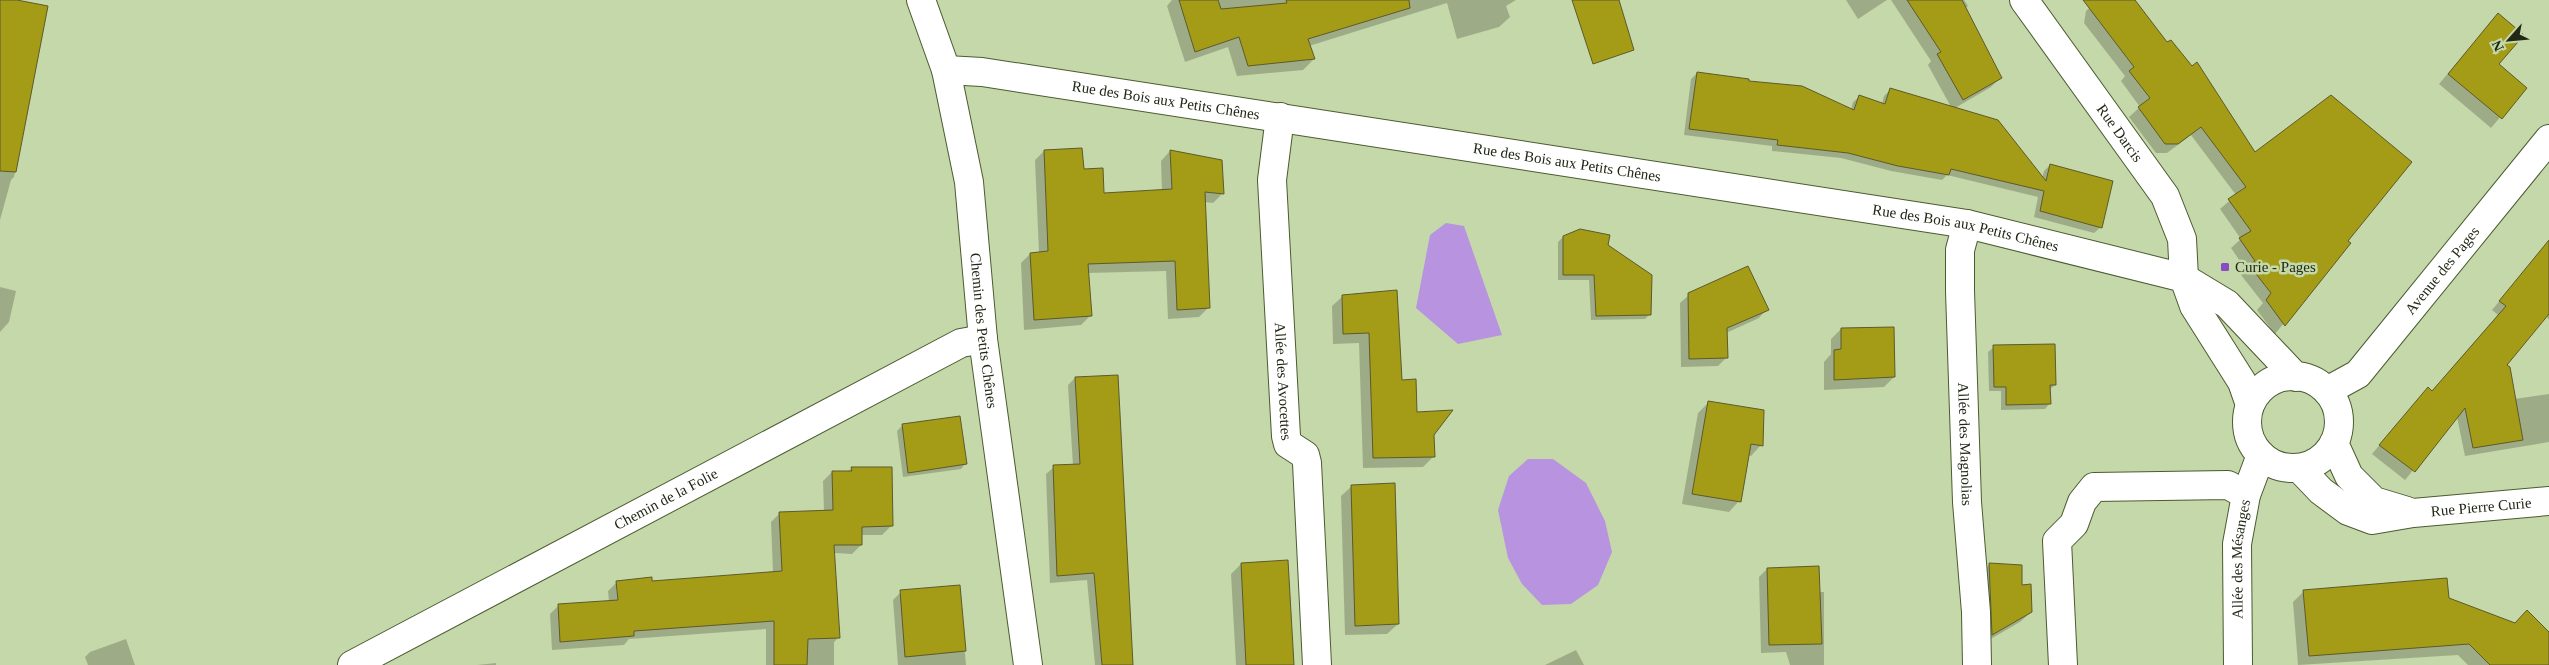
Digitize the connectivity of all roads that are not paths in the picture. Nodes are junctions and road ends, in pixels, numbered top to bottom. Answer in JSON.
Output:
{"nodes":[{"id":1,"x":921,"y":0,"type":"edge"},
{"id":2,"x":2024,"y":0,"type":"edge"},
{"id":3,"x":946,"y":70,"type":"junction"},
{"id":4,"x":1280,"y":117,"type":"junction"},
{"id":5,"x":2549,"y":140,"type":"edge"},
{"id":6,"x":1966,"y":224,"type":"junction"},
{"id":7,"x":2184,"y":278,"type":"junction"},
{"id":8,"x":983,"y":338,"type":"junction"},
{"id":9,"x":2296,"y":377,"type":"junction"},
{"id":10,"x":2327,"y":391,"type":"junction"},
{"id":11,"x":2250,"y":405,"type":"junction"},
{"id":12,"x":2334,"y":443,"type":"junction"},
{"id":13,"x":2261,"y":455,"type":"junction"},
{"id":14,"x":2299,"y":468,"type":"junction"},
{"id":15,"x":2246,"y":495,"type":"junction"},
{"id":16,"x":2549,"y":500,"type":"edge"},
{"id":17,"x":2413,"y":513,"type":"junction"},
{"id":18,"x":352,"y":665,"type":"edge"},
{"id":19,"x":1028,"y":665,"type":"edge"},
{"id":20,"x":1317,"y":665,"type":"edge"},
{"id":21,"x":1977,"y":665,"type":"edge"},
{"id":22,"x":2063,"y":665,"type":"edge"},
{"id":23,"x":2238,"y":665,"type":"edge"}],
"edges":[{"from":1,"to":3,"type":"street","name":"Chemin des Petits Chênes"},
{"from":2,"to":7,"type":"street","name":"Rue Darcis"},
{"from":3,"to":4,"type":"street","name":"Rue des Bois aux Petits Chênes"},
{"from":3,"to":8,"type":"street","name":"Chemin des Petits Chênes"},
{"from":4,"to":6,"type":"street","name":"Rue des Bois aux Petits Chênes"},
{"from":4,"to":20,"type":"street","name":"Allée des Avocettes"},
{"from":5,"to":10,"type":"street","name":"Avenue des Pages"},
{"from":6,"to":7,"type":"street","name":"Rue des Bois aux Petits Chênes"},
{"from":6,"to":21,"type":"street","name":"Allée des Magnolias"},
{"from":7,"to":9,"type":"street"},
{"from":7,"to":11,"type":"street","name":"Rue Darcis"},
{"from":8,"to":18,"type":"street","name":"Chemin de la Folie"},
{"from":8,"to":19,"type":"street","name":"Chemin des Petits Chênes"},
{"from":9,"to":10,"type":"street"},
{"from":9,"to":11,"type":"street"},
{"from":10,"to":12,"type":"street"},
{"from":11,"to":13,"type":"street"},
{"from":12,"to":14,"type":"street"},
{"from":12,"to":17,"type":"street","name":"Rue Pierre Curie"},
{"from":13,"to":14,"type":"street"},
{"from":13,"to":15,"type":"street","name":"Allée des Mésanges"},
{"from":14,"to":17,"type":"street","name":"Rue Pierre Curie"},
{"from":15,"to":22,"type":"street"},
{"from":15,"to":23,"type":"street","name":"Allée des Mésanges"},
{"from":16,"to":17,"type":"street","name":"Rue Pierre Curie"}]}
